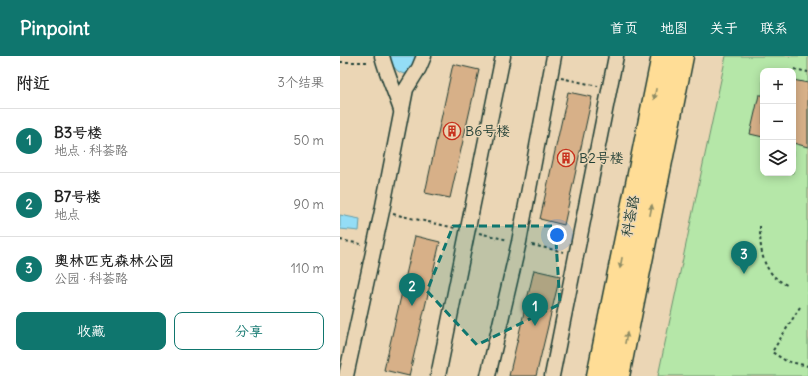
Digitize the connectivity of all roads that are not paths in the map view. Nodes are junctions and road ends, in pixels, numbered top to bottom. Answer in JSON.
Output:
{"nodes":[{"id":1,"x":424,"y":56,"type":"edge"},
{"id":2,"x":503,"y":56,"type":"edge"},
{"id":3,"x":554,"y":56,"type":"edge"},
{"id":4,"x":616,"y":56,"type":"edge"},
{"id":5,"x":662,"y":56,"type":"edge"},
{"id":6,"x":682,"y":56,"type":"edge"},
{"id":7,"x":383,"y":59,"type":"edge"},
{"id":8,"x":401,"y":111,"type":"junction"},
{"id":9,"x":346,"y":376,"type":"edge"},
{"id":10,"x":438,"y":376,"type":"edge"},
{"id":11,"x":488,"y":376,"type":"edge"},
{"id":12,"x":552,"y":376,"type":"edge"},
{"id":13,"x":598,"y":376,"type":"edge"},
{"id":14,"x":618,"y":376,"type":"edge"}],
"edges":[{"from":1,"to":8,"type":"street"},
{"from":2,"to":10,"type":"street"},
{"from":3,"to":11,"type":"street"},
{"from":4,"to":12,"type":"street"},
{"from":5,"to":13,"type":"main road","name":"科荟路","one_way":true},
{"from":14,"to":6,"type":"main road","name":"科荟路","one_way":true},
{"from":7,"to":8,"type":"street"},
{"from":8,"to":9,"type":"street"}]}
